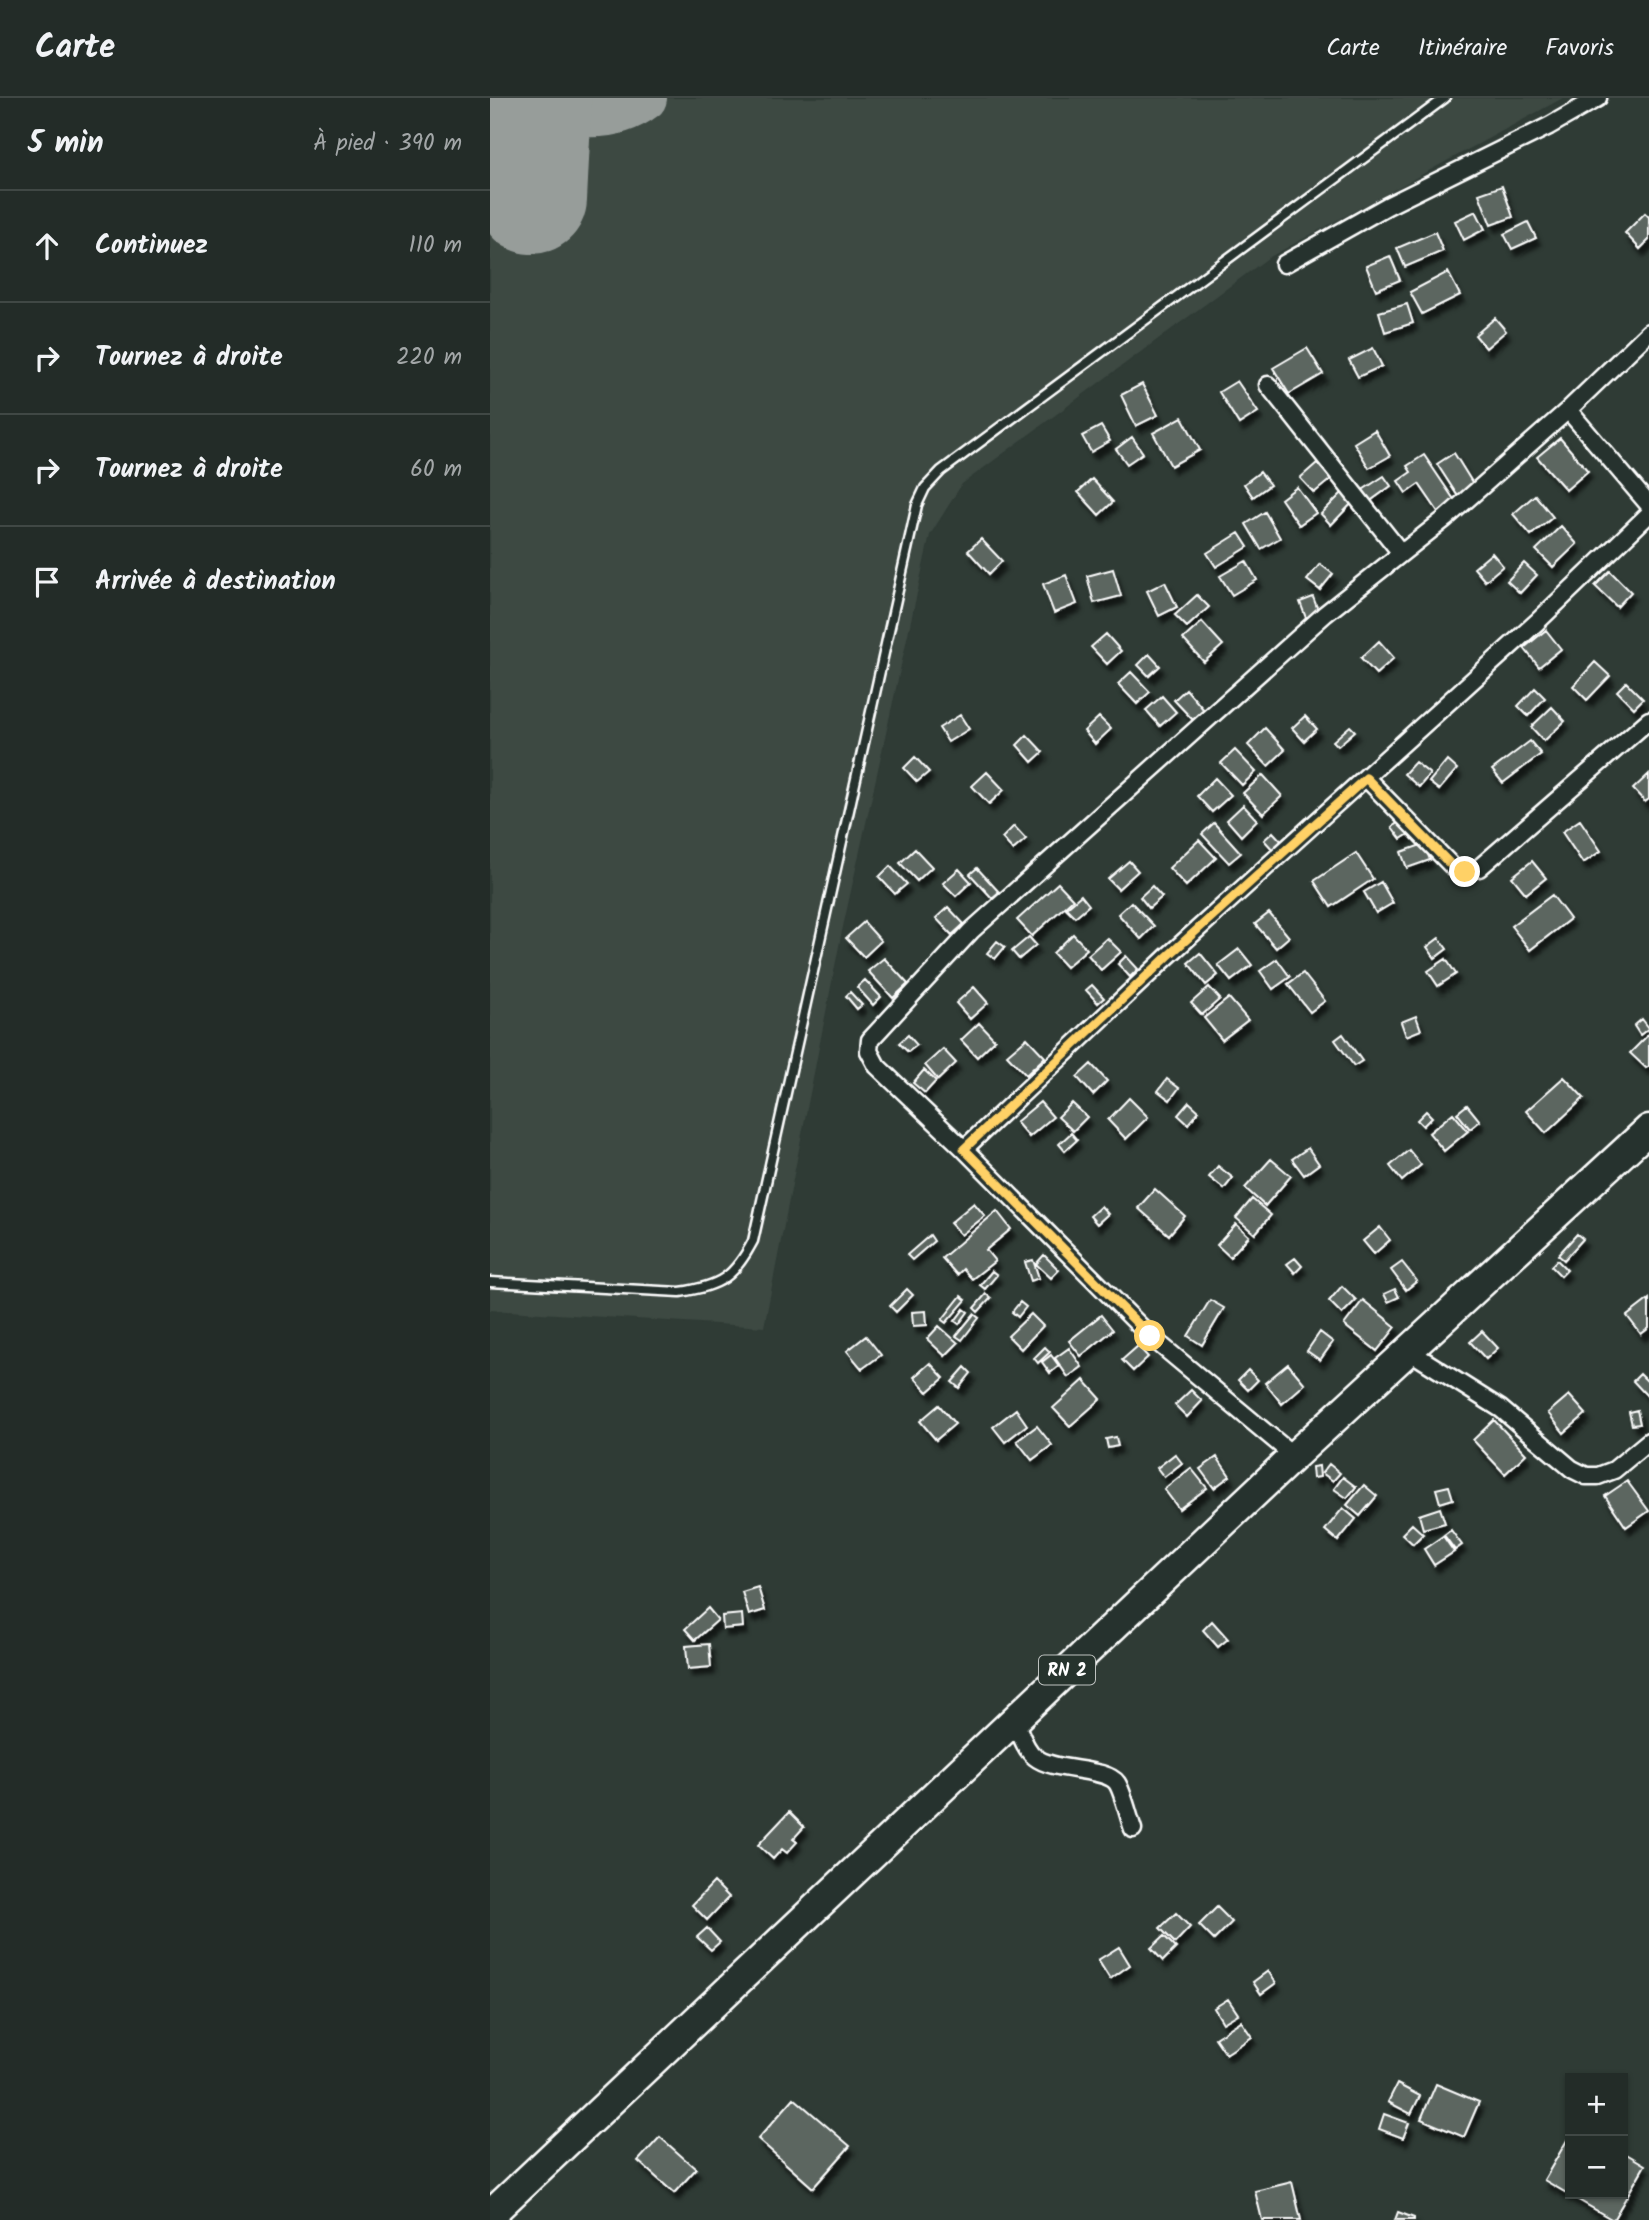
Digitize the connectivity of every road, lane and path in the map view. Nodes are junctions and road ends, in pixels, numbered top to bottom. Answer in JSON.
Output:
{"nodes":[{"id":1,"x":1445,"y":98,"type":"edge"},
{"id":2,"x":1598,"y":98,"type":"edge"},
{"id":3,"x":1284,"y":264,"type":"dead end"},
{"id":4,"x":1649,"y":332,"type":"edge"},
{"id":5,"x":1268,"y":385,"type":"dead end"},
{"id":6,"x":1568,"y":410,"type":"junction"},
{"id":7,"x":1649,"y":505,"type":"edge"},
{"id":8,"x":1649,"y":514,"type":"edge"},
{"id":9,"x":1401,"y":553,"type":"junction"},
{"id":10,"x":1649,"y":720,"type":"edge"},
{"id":11,"x":1366,"y":778,"type":"junction"},
{"id":12,"x":1649,"y":1129,"type":"edge"},
{"id":13,"x":964,"y":1149,"type":"junction"},
{"id":14,"x":490,"y":1282,"type":"edge"},
{"id":15,"x":1409,"y":1350,"type":"junction"},
{"id":16,"x":1649,"y":1441,"type":"edge"},
{"id":17,"x":1294,"y":1456,"type":"junction"},
{"id":18,"x":1014,"y":1719,"type":"junction"},
{"id":19,"x":1133,"y":1829,"type":"dead end"},
{"id":20,"x":490,"y":2215,"type":"edge"}],
"edges":[{"from":1,"to":14,"type":"lane"},
{"from":2,"to":3,"type":"street"},
{"from":4,"to":6,"type":"street"},
{"from":5,"to":9,"type":"street"},
{"from":6,"to":7,"type":"street"},
{"from":6,"to":9,"type":"street"},
{"from":8,"to":11,"type":"street"},
{"from":9,"to":13,"type":"street"},
{"from":10,"to":11,"type":"street"},
{"from":11,"to":13,"type":"street"},
{"from":12,"to":15,"type":"highway","number":"RN 2"},
{"from":13,"to":17,"type":"street"},
{"from":15,"to":16,"type":"street"},
{"from":15,"to":17,"type":"highway","number":"RN 2"},
{"from":17,"to":18,"type":"highway","number":"RN 2"},
{"from":18,"to":19,"type":"street"},
{"from":18,"to":20,"type":"highway","number":"RN 2"}]}
